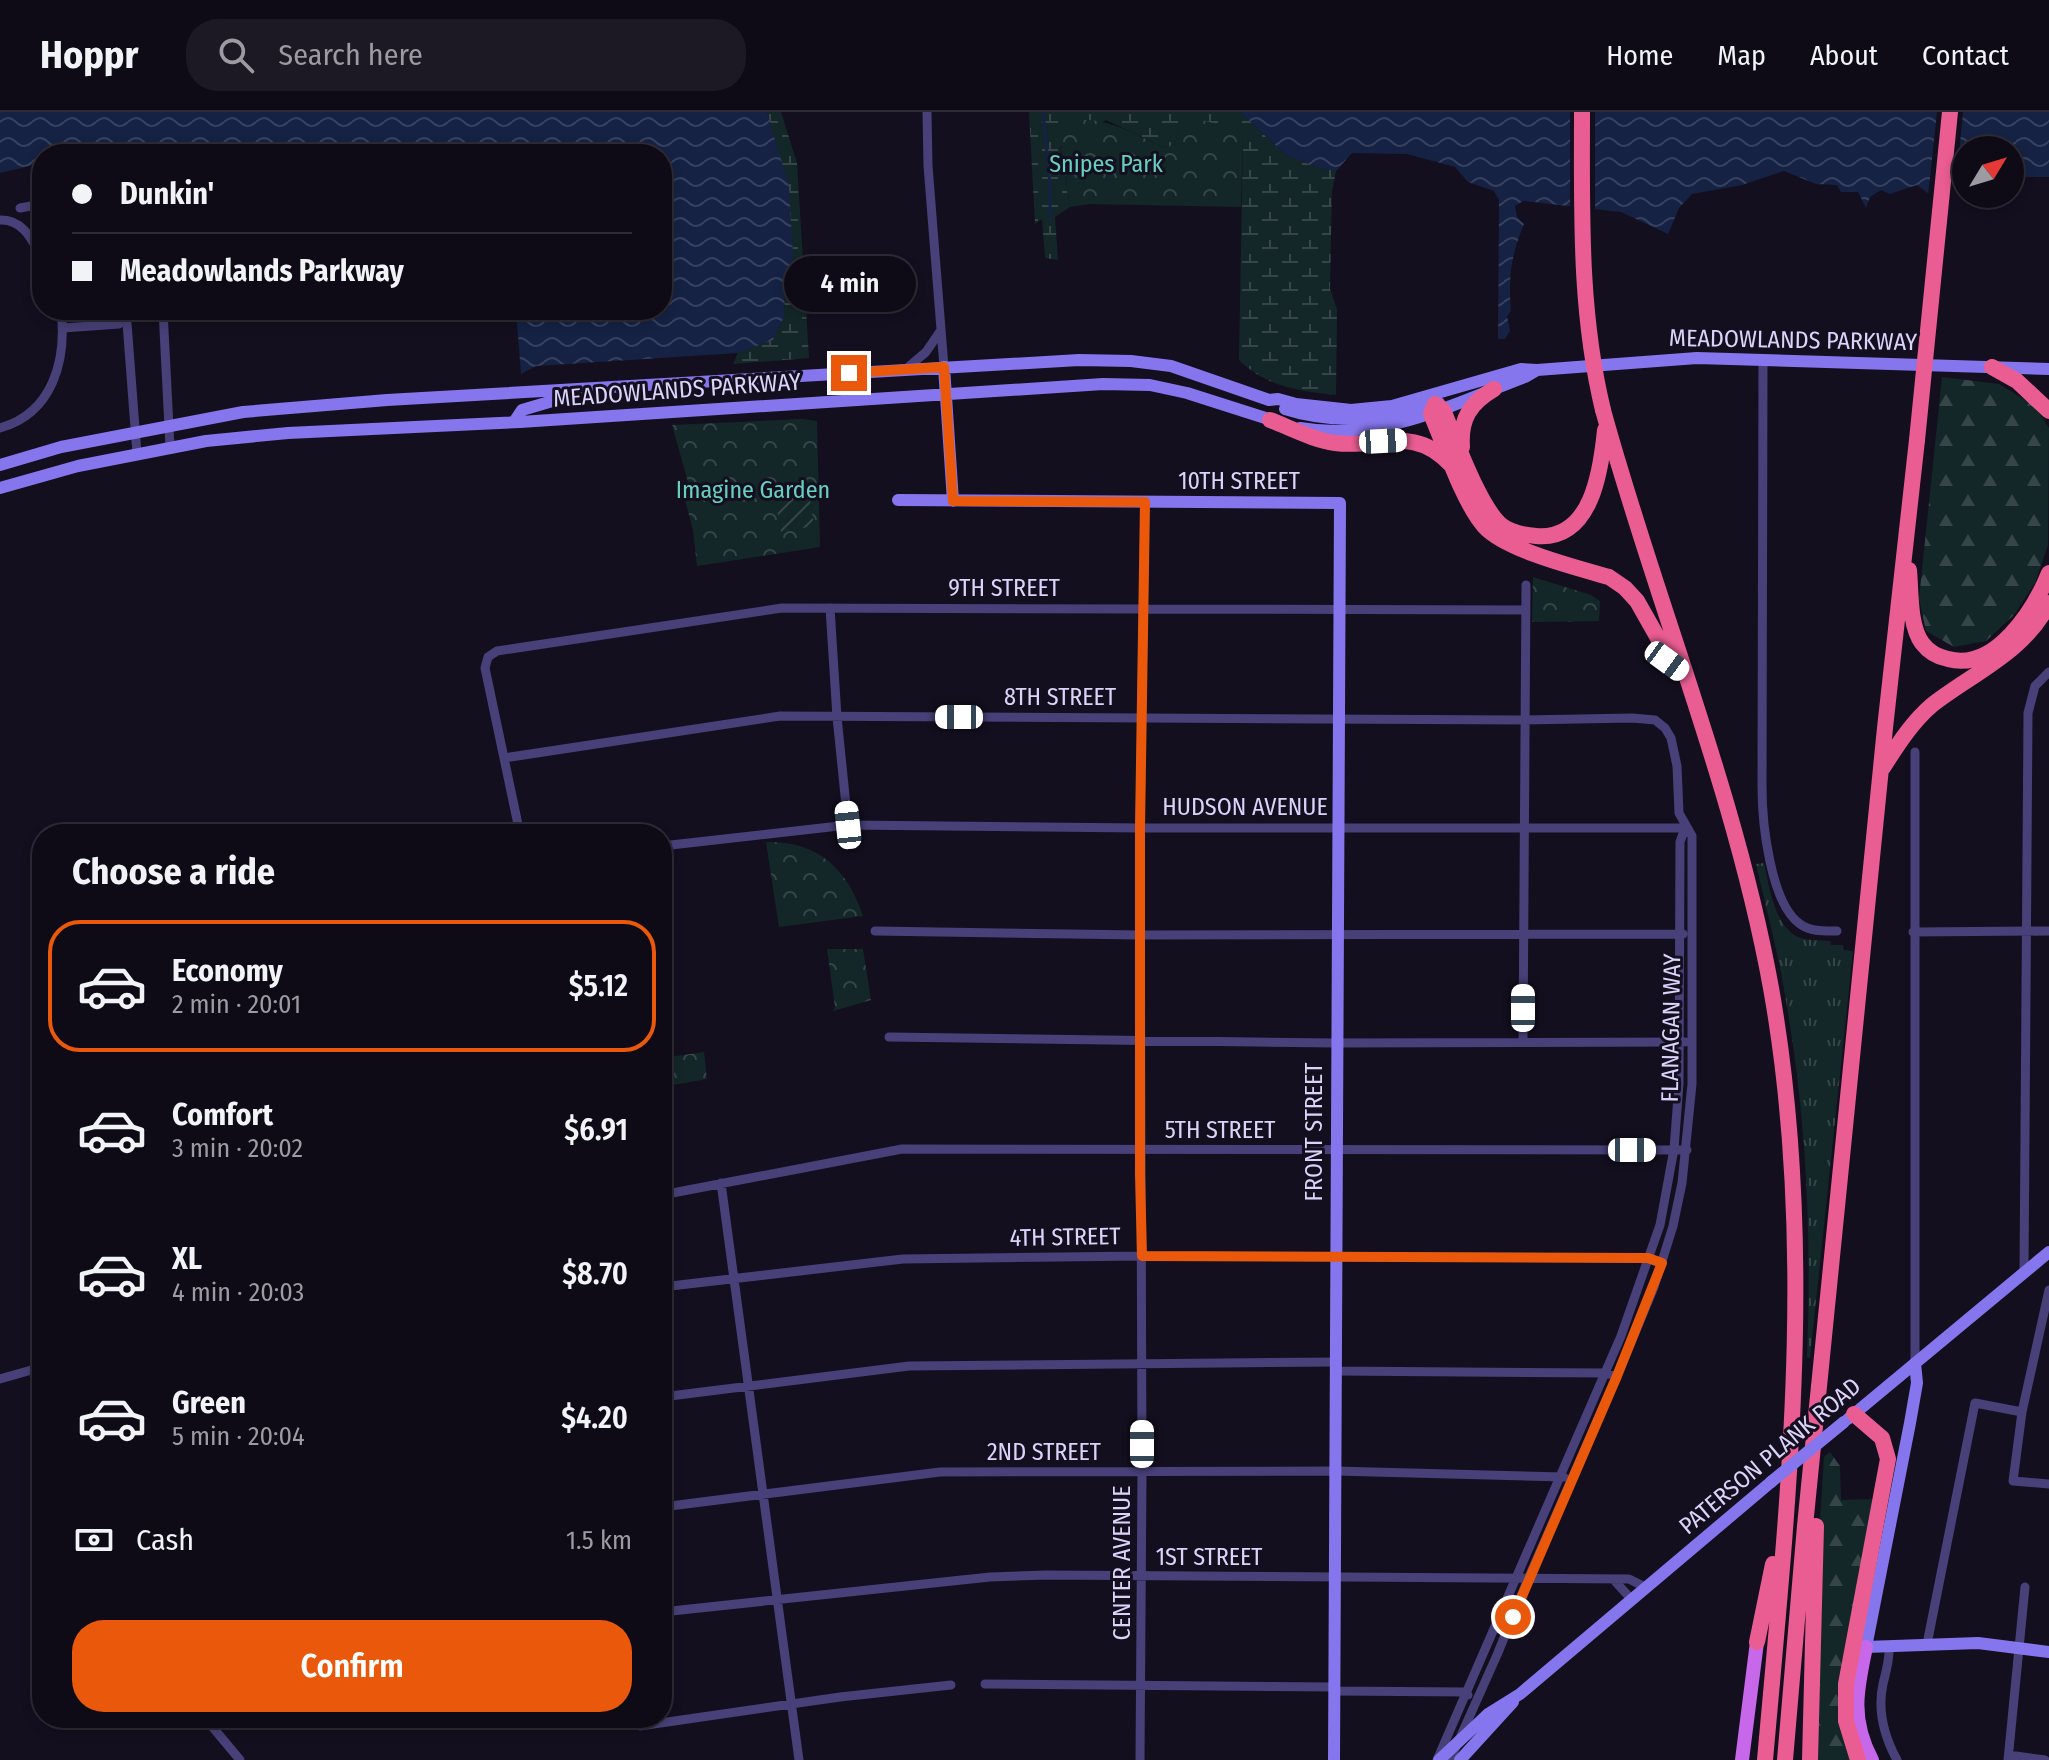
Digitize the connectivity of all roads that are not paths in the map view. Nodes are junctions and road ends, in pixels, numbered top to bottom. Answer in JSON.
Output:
{"nodes":[{"id":1,"x":927,"y":112,"type":"edge"},
{"id":2,"x":1582,"y":112,"type":"edge"},
{"id":3,"x":1950,"y":112,"type":"edge"},
{"id":4,"x":32,"y":206,"type":"edge"},
{"id":5,"x":20,"y":208,"type":"dead end"},
{"id":6,"x":0,"y":220,"type":"edge"},
{"id":7,"x":32,"y":242,"type":"edge"},
{"id":8,"x":62,"y":320,"type":"edge"},
{"id":9,"x":121,"y":320,"type":"edge"},
{"id":10,"x":125,"y":320,"type":"edge"},
{"id":11,"x":164,"y":320,"type":"edge"},
{"id":12,"x":63,"y":328,"type":"junction"},
{"id":13,"x":941,"y":330,"type":"junction"},
{"id":14,"x":1763,"y":360,"type":"junction"},
{"id":15,"x":944,"y":367,"type":"junction"},
{"id":16,"x":1992,"y":367,"type":"junction"},
{"id":17,"x":906,"y":369,"type":"junction"},
{"id":18,"x":2049,"y":369,"type":"edge"},
{"id":19,"x":1497,"y":382,"type":"junction"},
{"id":20,"x":568,"y":390,"type":"junction"},
{"id":21,"x":945,"y":395,"type":"junction"},
{"id":22,"x":1269,"y":400,"type":"junction"},
{"id":23,"x":1436,"y":410,"type":"junction"},
{"id":24,"x":2049,"y":411,"type":"edge"},
{"id":25,"x":1605,"y":415,"type":"junction"},
{"id":26,"x":1270,"y":420,"type":"junction"},
{"id":27,"x":514,"y":422,"type":"junction"},
{"id":28,"x":167,"y":426,"type":"junction"},
{"id":29,"x":0,"y":428,"type":"edge"},
{"id":30,"x":136,"y":433,"type":"junction"},
{"id":31,"x":170,"y":447,"type":"junction"},
{"id":32,"x":137,"y":454,"type":"junction"},
{"id":33,"x":0,"y":465,"type":"edge"},
{"id":34,"x":1462,"y":468,"type":"junction"},
{"id":35,"x":0,"y":488,"type":"edge"},
{"id":36,"x":898,"y":500,"type":"dead end"},
{"id":37,"x":953,"y":501,"type":"junction"},
{"id":38,"x":1145,"y":502,"type":"junction"},
{"id":39,"x":1340,"y":503,"type":"joint"},
{"id":40,"x":1906,"y":543,"type":"junction"},
{"id":41,"x":2049,"y":573,"type":"edge"},
{"id":42,"x":1526,"y":585,"type":"dead end"},
{"id":43,"x":2049,"y":603,"type":"edge"},
{"id":44,"x":830,"y":608,"type":"junction"},
{"id":45,"x":1144,"y":609,"type":"junction"},
{"id":46,"x":1339,"y":610,"type":"junction"},
{"id":47,"x":1526,"y":610,"type":"junction"},
{"id":48,"x":2049,"y":672,"type":"edge"},
{"id":49,"x":1685,"y":674,"type":"junction"},
{"id":50,"x":837,"y":717,"type":"junction"},
{"id":51,"x":1143,"y":718,"type":"junction"},
{"id":52,"x":1339,"y":718,"type":"junction"},
{"id":53,"x":1524,"y":720,"type":"junction"},
{"id":54,"x":1665,"y":728,"type":"joint"},
{"id":55,"x":1915,"y":752,"type":"dead end"},
{"id":56,"x":504,"y":758,"type":"junction"},
{"id":57,"x":1880,"y":772,"type":"junction"},
{"id":58,"x":518,"y":824,"type":"edge"},
{"id":59,"x":848,"y":825,"type":"junction"},
{"id":60,"x":1337,"y":826,"type":"junction"},
{"id":61,"x":1524,"y":826,"type":"junction"},
{"id":62,"x":1140,"y":828,"type":"junction"},
{"id":63,"x":1685,"y":828,"type":"junction"},
{"id":64,"x":672,"y":845,"type":"edge"},
{"id":65,"x":875,"y":931,"type":"dead end"},
{"id":66,"x":1837,"y":931,"type":"dead end"},
{"id":67,"x":2049,"y":931,"type":"edge"},
{"id":68,"x":1913,"y":932,"type":"junction"},
{"id":69,"x":2027,"y":932,"type":"junction"},
{"id":70,"x":1679,"y":934,"type":"junction"},
{"id":71,"x":1692,"y":934,"type":"junction"},
{"id":72,"x":1140,"y":935,"type":"junction"},
{"id":73,"x":1336,"y":935,"type":"junction"},
{"id":74,"x":1523,"y":935,"type":"junction"},
{"id":75,"x":1679,"y":989,"type":"junction"},
{"id":76,"x":1692,"y":989,"type":"junction"},
{"id":77,"x":889,"y":1037,"type":"dead end"},
{"id":78,"x":1679,"y":1041,"type":"junction"},
{"id":79,"x":1140,"y":1042,"type":"junction"},
{"id":80,"x":1523,"y":1042,"type":"junction"},
{"id":81,"x":1335,"y":1043,"type":"junction"},
{"id":82,"x":1693,"y":1043,"type":"junction"},
{"id":83,"x":1678,"y":1100,"type":"junction"},
{"id":84,"x":1691,"y":1100,"type":"junction"},
{"id":85,"x":1674,"y":1149,"type":"junction"},
{"id":86,"x":1140,"y":1150,"type":"junction"},
{"id":87,"x":1687,"y":1150,"type":"junction"},
{"id":88,"x":1336,"y":1151,"type":"junction"},
{"id":89,"x":721,"y":1183,"type":"junction"},
{"id":90,"x":672,"y":1193,"type":"edge"},
{"id":91,"x":1665,"y":1203,"type":"junction"},
{"id":92,"x":1678,"y":1205,"type":"junction"},
{"id":93,"x":2049,"y":1252,"type":"edge"},
{"id":94,"x":1142,"y":1256,"type":"junction"},
{"id":95,"x":1336,"y":1256,"type":"junction"},
{"id":96,"x":1648,"y":1258,"type":"junction"},
{"id":97,"x":1662,"y":1263,"type":"junction"},
{"id":98,"x":2024,"y":1273,"type":"junction"},
{"id":99,"x":735,"y":1279,"type":"junction"},
{"id":100,"x":672,"y":1286,"type":"edge"},
{"id":101,"x":2049,"y":1290,"type":"edge"},
{"id":102,"x":1142,"y":1363,"type":"junction"},
{"id":103,"x":1915,"y":1363,"type":"junction"},
{"id":104,"x":1335,"y":1367,"type":"junction"},
{"id":105,"x":32,"y":1370,"type":"edge"},
{"id":106,"x":1605,"y":1373,"type":"junction"},
{"id":107,"x":1617,"y":1376,"type":"junction"},
{"id":108,"x":0,"y":1379,"type":"edge"},
{"id":109,"x":750,"y":1386,"type":"junction"},
{"id":110,"x":672,"y":1396,"type":"edge"},
{"id":111,"x":2022,"y":1412,"type":"junction"},
{"id":112,"x":1818,"y":1416,"type":"junction"},
{"id":113,"x":1849,"y":1418,"type":"junction"},
{"id":114,"x":1581,"y":1428,"type":"junction"},
{"id":115,"x":1593,"y":1432,"type":"junction"},
{"id":116,"x":1335,"y":1471,"type":"junction"},
{"id":117,"x":1142,"y":1472,"type":"junction"},
{"id":118,"x":1559,"y":1475,"type":"junction"},
{"id":119,"x":1571,"y":1479,"type":"junction"},
{"id":120,"x":2049,"y":1484,"type":"edge"},
{"id":121,"x":764,"y":1494,"type":"junction"},
{"id":122,"x":672,"y":1506,"type":"edge"},
{"id":123,"x":1785,"y":1507,"type":"junction"},
{"id":124,"x":1142,"y":1576,"type":"junction"},
{"id":125,"x":1337,"y":1578,"type":"junction"},
{"id":126,"x":1515,"y":1579,"type":"junction"},
{"id":127,"x":1528,"y":1579,"type":"junction"},
{"id":128,"x":1613,"y":1579,"type":"junction"},
{"id":129,"x":2025,"y":1587,"type":"dead end"},
{"id":130,"x":1647,"y":1588,"type":"junction"},
{"id":131,"x":778,"y":1600,"type":"junction"},
{"id":132,"x":1632,"y":1600,"type":"junction"},
{"id":133,"x":672,"y":1611,"type":"edge"},
{"id":134,"x":1757,"y":1642,"type":"joint"},
{"id":135,"x":1927,"y":1644,"type":"junction"},
{"id":136,"x":1889,"y":1646,"type":"junction"},
{"id":137,"x":1866,"y":1647,"type":"junction"},
{"id":138,"x":2020,"y":1648,"type":"junction"},
{"id":139,"x":2049,"y":1652,"type":"edge"},
{"id":140,"x":985,"y":1684,"type":"dead end"},
{"id":141,"x":951,"y":1685,"type":"dead end"},
{"id":142,"x":1142,"y":1686,"type":"junction"},
{"id":143,"x":1334,"y":1689,"type":"junction"},
{"id":144,"x":1466,"y":1692,"type":"junction"},
{"id":145,"x":1520,"y":1694,"type":"junction"},
{"id":146,"x":791,"y":1704,"type":"junction"},
{"id":147,"x":1470,"y":1714,"type":"junction"},
{"id":148,"x":672,"y":1721,"type":"edge"},
{"id":149,"x":213,"y":1728,"type":"edge"},
{"id":150,"x":1454,"y":1745,"type":"junction"},
{"id":151,"x":2008,"y":1757,"type":"edge"},
{"id":152,"x":240,"y":1760,"type":"edge"},
{"id":153,"x":799,"y":1760,"type":"edge"},
{"id":154,"x":1140,"y":1760,"type":"edge"},
{"id":155,"x":1334,"y":1760,"type":"edge"},
{"id":156,"x":1438,"y":1760,"type":"edge"},
{"id":157,"x":1450,"y":1760,"type":"edge"},
{"id":158,"x":1460,"y":1760,"type":"edge"},
{"id":159,"x":1742,"y":1760,"type":"edge"},
{"id":160,"x":1765,"y":1760,"type":"edge"},
{"id":161,"x":1785,"y":1760,"type":"edge"},
{"id":162,"x":1808,"y":1760,"type":"edge"},
{"id":163,"x":1858,"y":1760,"type":"edge"},
{"id":164,"x":1872,"y":1760,"type":"edge"},
{"id":165,"x":1897,"y":1760,"type":"edge"},
{"id":166,"x":2045,"y":1760,"type":"edge"}],
"edges":[{"from":1,"to":13,"type":"street"},
{"from":2,"to":25,"type":"highway","bridge":true},
{"from":3,"to":40,"type":"highway","bridge":true},
{"from":4,"to":5,"type":"street"},
{"from":6,"to":7,"type":"street"},
{"from":8,"to":12,"type":"street"},
{"from":9,"to":12,"type":"street"},
{"from":10,"to":30,"type":"street"},
{"from":11,"to":28,"type":"street"},
{"from":12,"to":29,"type":"street"},
{"from":13,"to":15,"type":"street"},
{"from":13,"to":17,"type":"street"},
{"from":14,"to":16,"type":"main road","name":"MEADOWLANDS PARKWAY"},
{"from":14,"to":19,"type":"main road","name":"MEADOWLANDS PARKWAY"},
{"from":14,"to":66,"type":"street"},
{"from":15,"to":17,"type":"main road","name":"MEADOWLANDS PARKWAY"},
{"from":15,"to":21,"type":"main road"},
{"from":15,"to":22,"type":"main road","name":"MEADOWLANDS PARKWAY"},
{"from":16,"to":18,"type":"main road","name":"MEADOWLANDS PARKWAY"},
{"from":16,"to":24,"type":"highway"},
{"from":17,"to":20,"type":"main road","name":"MEADOWLANDS PARKWAY"},
{"from":19,"to":22,"type":"main road","name":"MEADOWLANDS PARKWAY"},
{"from":19,"to":23,"type":"main road","name":"MEADOWLANDS PARKWAY"},
{"from":19,"to":34,"type":"highway"},
{"from":20,"to":27,"type":"main road"},
{"from":20,"to":28,"type":"main road","name":"MEADOWLANDS PARKWAY"},
{"from":21,"to":26,"type":"main road","name":"MEADOWLANDS PARKWAY"},
{"from":21,"to":27,"type":"main road","name":"MEADOWLANDS PARKWAY"},
{"from":21,"to":37,"type":"main road"},
{"from":22,"to":23,"type":"main road"},
{"from":23,"to":26,"type":"main road","name":"MEADOWLANDS PARKWAY"},
{"from":23,"to":34,"type":"highway"},
{"from":25,"to":34,"type":"highway"},
{"from":25,"to":49,"type":"highway"},
{"from":26,"to":34,"type":"highway"},
{"from":27,"to":31,"type":"main road","name":"MEADOWLANDS PARKWAY"},
{"from":28,"to":30,"type":"main road","name":"MEADOWLANDS PARKWAY"},
{"from":28,"to":31,"type":"street"},
{"from":30,"to":32,"type":"street"},
{"from":30,"to":33,"type":"main road","name":"MEADOWLANDS PARKWAY"},
{"from":31,"to":32,"type":"main road","name":"MEADOWLANDS PARKWAY"},
{"from":32,"to":35,"type":"main road","name":"MEADOWLANDS PARKWAY"},
{"from":34,"to":49,"type":"highway"},
{"from":36,"to":37,"type":"main road","name":"10TH STREET"},
{"from":37,"to":38,"type":"main road","name":"10TH STREET"},
{"from":38,"to":39,"type":"main road","name":"10TH STREET"},
{"from":38,"to":45,"type":"street","name":"CENTER AVENUE"},
{"from":39,"to":46,"type":"main road","name":"FRONT STREET"},
{"from":40,"to":41,"type":"highway"},
{"from":40,"to":57,"type":"highway"},
{"from":42,"to":47,"type":"street"},
{"from":43,"to":57,"type":"highway"},
{"from":44,"to":45,"type":"street","name":"9TH STREET"},
{"from":44,"to":50,"type":"street"},
{"from":44,"to":56,"type":"street","name":"9TH STREET"},
{"from":45,"to":46,"type":"street","name":"9TH STREET"},
{"from":45,"to":51,"type":"street","name":"CENTER AVENUE"},
{"from":46,"to":47,"type":"street","name":"9TH STREET"},
{"from":46,"to":52,"type":"main road","name":"FRONT STREET"},
{"from":47,"to":53,"type":"street"},
{"from":48,"to":69,"type":"street"},
{"from":49,"to":123,"type":"highway"},
{"from":50,"to":51,"type":"street","name":"8TH STREET"},
{"from":50,"to":56,"type":"street","name":"8TH STREET"},
{"from":50,"to":59,"type":"street"},
{"from":51,"to":52,"type":"street","name":"8TH STREET"},
{"from":51,"to":62,"type":"street","name":"CENTER AVENUE"},
{"from":52,"to":53,"type":"street","name":"8TH STREET"},
{"from":52,"to":60,"type":"main road","name":"FRONT STREET"},
{"from":53,"to":54,"type":"street","name":"8TH STREET"},
{"from":53,"to":61,"type":"street"},
{"from":54,"to":63,"type":"street","name":"FLANAGAN WAY"},
{"from":55,"to":68,"type":"street"},
{"from":56,"to":58,"type":"street"},
{"from":57,"to":112,"type":"highway"},
{"from":59,"to":62,"type":"street","name":"HUDSON AVENUE"},
{"from":59,"to":64,"type":"street","name":"HUDSON AVENUE"},
{"from":60,"to":61,"type":"street","name":"HUDSON AVENUE"},
{"from":60,"to":62,"type":"street","name":"HUDSON AVENUE"},
{"from":60,"to":73,"type":"main road","name":"FRONT STREET"},
{"from":61,"to":63,"type":"street","name":"HUDSON AVENUE"},
{"from":61,"to":74,"type":"street"},
{"from":62,"to":72,"type":"street","name":"CENTER AVENUE"},
{"from":63,"to":70,"type":"street","name":"FLANAGAN WAY"},
{"from":63,"to":71,"type":"street","name":"FLANAGAN WAY"},
{"from":65,"to":72,"type":"street"},
{"from":67,"to":69,"type":"street"},
{"from":68,"to":69,"type":"street"},
{"from":68,"to":103,"type":"street"},
{"from":69,"to":98,"type":"street"},
{"from":70,"to":71,"type":"street"},
{"from":70,"to":74,"type":"street"},
{"from":70,"to":75,"type":"street","name":"FLANAGAN WAY"},
{"from":71,"to":76,"type":"street","name":"FLANAGAN WAY"},
{"from":72,"to":73,"type":"street"},
{"from":72,"to":79,"type":"street","name":"CENTER AVENUE"},
{"from":73,"to":74,"type":"street"},
{"from":73,"to":81,"type":"main road","name":"FRONT STREET"},
{"from":74,"to":80,"type":"street"},
{"from":75,"to":76,"type":"street"},
{"from":75,"to":78,"type":"street","name":"FLANAGAN WAY"},
{"from":76,"to":82,"type":"street","name":"FLANAGAN WAY"},
{"from":77,"to":79,"type":"street"},
{"from":78,"to":80,"type":"street"},
{"from":78,"to":82,"type":"street"},
{"from":78,"to":83,"type":"street","name":"FLANAGAN WAY"},
{"from":79,"to":81,"type":"street"},
{"from":79,"to":86,"type":"street","name":"CENTER AVENUE"},
{"from":80,"to":81,"type":"street"},
{"from":81,"to":88,"type":"main road","name":"FRONT STREET"},
{"from":82,"to":84,"type":"street","name":"FLANAGAN WAY"},
{"from":83,"to":84,"type":"street"},
{"from":83,"to":85,"type":"street","name":"FLANAGAN WAY"},
{"from":84,"to":87,"type":"street","name":"FLANAGAN WAY"},
{"from":85,"to":87,"type":"street","name":"5TH STREET"},
{"from":85,"to":88,"type":"street","name":"5TH STREET"},
{"from":85,"to":91,"type":"street","name":"FLANAGAN WAY"},
{"from":86,"to":88,"type":"street","name":"5TH STREET"},
{"from":86,"to":89,"type":"street","name":"5TH STREET"},
{"from":86,"to":94,"type":"street","name":"CENTER AVENUE"},
{"from":87,"to":92,"type":"street","name":"FLANAGAN WAY"},
{"from":88,"to":95,"type":"main road","name":"FRONT STREET"},
{"from":89,"to":90,"type":"street","name":"5TH STREET"},
{"from":89,"to":99,"type":"street"},
{"from":91,"to":92,"type":"street"},
{"from":91,"to":96,"type":"street","name":"FLANAGAN WAY"},
{"from":92,"to":97,"type":"street","name":"FLANAGAN WAY"},
{"from":93,"to":98,"type":"main road","name":"PATERSON PLANK ROAD"},
{"from":94,"to":95,"type":"street","name":"4TH STREET"},
{"from":94,"to":99,"type":"street","name":"4TH STREET"},
{"from":94,"to":102,"type":"street","name":"CENTER AVENUE"},
{"from":95,"to":96,"type":"street","name":"4TH STREET"},
{"from":95,"to":104,"type":"main road","name":"FRONT STREET"},
{"from":96,"to":97,"type":"street","name":"4TH STREET"},
{"from":96,"to":106,"type":"street","name":"FLANAGAN WAY"},
{"from":97,"to":107,"type":"street","name":"FLANAGAN WAY"},
{"from":98,"to":103,"type":"main road","name":"PATERSON PLANK ROAD"},
{"from":99,"to":100,"type":"street","name":"4TH STREET"},
{"from":99,"to":109,"type":"street"},
{"from":101,"to":111,"type":"street"},
{"from":102,"to":104,"type":"street"},
{"from":102,"to":109,"type":"street"},
{"from":102,"to":117,"type":"street","name":"CENTER AVENUE"},
{"from":103,"to":113,"type":"main road","name":"PATERSON PLANK ROAD"},
{"from":103,"to":137,"type":"main road"},
{"from":104,"to":106,"type":"street"},
{"from":104,"to":116,"type":"main road","name":"FRONT STREET"},
{"from":105,"to":108,"type":"street"},
{"from":106,"to":107,"type":"street"},
{"from":106,"to":114,"type":"street","name":"FLANAGAN WAY"},
{"from":107,"to":115,"type":"street","name":"FLANAGAN WAY"},
{"from":109,"to":110,"type":"street"},
{"from":109,"to":121,"type":"street"},
{"from":111,"to":120,"type":"street"},
{"from":111,"to":135,"type":"street"},
{"from":112,"to":161,"type":"highway"},
{"from":112,"to":162,"type":"highway"},
{"from":113,"to":130,"type":"main road","name":"PATERSON PLANK ROAD","bridge":true},
{"from":113,"to":163,"type":"highway"},
{"from":114,"to":115,"type":"street"},
{"from":114,"to":118,"type":"street","name":"FLANAGAN WAY"},
{"from":115,"to":119,"type":"street","name":"FLANAGAN WAY"},
{"from":116,"to":117,"type":"street","name":"2ND STREET"},
{"from":116,"to":118,"type":"street","name":"2ND STREET"},
{"from":116,"to":125,"type":"main road","name":"FRONT STREET"},
{"from":117,"to":121,"type":"street","name":"2ND STREET"},
{"from":117,"to":124,"type":"street","name":"CENTER AVENUE"},
{"from":118,"to":119,"type":"street","name":"2ND STREET"},
{"from":118,"to":126,"type":"street","name":"FLANAGAN WAY"},
{"from":119,"to":127,"type":"street","name":"FLANAGAN WAY"},
{"from":121,"to":122,"type":"street","name":"2ND STREET"},
{"from":121,"to":131,"type":"street"},
{"from":123,"to":134,"type":"highway"},
{"from":123,"to":160,"type":"highway"},
{"from":124,"to":125,"type":"street","name":"1ST STREET"},
{"from":124,"to":131,"type":"street","name":"1ST STREET"},
{"from":124,"to":142,"type":"street","name":"CENTER AVENUE"},
{"from":125,"to":126,"type":"street","name":"1ST STREET"},
{"from":125,"to":143,"type":"main road","name":"FRONT STREET"},
{"from":126,"to":127,"type":"street","name":"1ST STREET"},
{"from":126,"to":144,"type":"street","name":"FLANAGAN WAY"},
{"from":127,"to":128,"type":"street","name":"1ST STREET"},
{"from":127,"to":147,"type":"street","name":"FLANAGAN WAY"},
{"from":128,"to":130,"type":"street","name":"1ST STREET"},
{"from":128,"to":132,"type":"street"},
{"from":129,"to":138,"type":"street"},
{"from":130,"to":132,"type":"main road","name":"PATERSON PLANK ROAD"},
{"from":131,"to":133,"type":"street","name":"1ST STREET"},
{"from":131,"to":146,"type":"street"},
{"from":132,"to":145,"type":"main road","name":"PATERSON PLANK ROAD"},
{"from":134,"to":159,"type":"main road"},
{"from":135,"to":136,"type":"main road"},
{"from":135,"to":138,"type":"main road"},
{"from":136,"to":137,"type":"main road"},
{"from":136,"to":165,"type":"street"},
{"from":137,"to":164,"type":"main road"},
{"from":138,"to":139,"type":"main road"},
{"from":138,"to":151,"type":"street"},
{"from":140,"to":142,"type":"street"},
{"from":141,"to":146,"type":"street"},
{"from":142,"to":143,"type":"street"},
{"from":142,"to":154,"type":"street","name":"CENTER AVENUE"},
{"from":143,"to":144,"type":"street"},
{"from":143,"to":155,"type":"main road","name":"FRONT STREET"},
{"from":144,"to":147,"type":"street"},
{"from":144,"to":156,"type":"street","name":"FLANAGAN WAY"},
{"from":145,"to":150,"type":"main road","name":"PATERSON PLANK ROAD"},
{"from":145,"to":158,"type":"main road","name":"PATERSON PLANK ROAD"},
{"from":146,"to":148,"type":"street"},
{"from":146,"to":153,"type":"street"},
{"from":147,"to":150,"type":"street","name":"FLANAGAN WAY"},
{"from":149,"to":152,"type":"street"},
{"from":150,"to":156,"type":"main road","name":"PATERSON PLANK ROAD"},
{"from":150,"to":157,"type":"street","name":"FLANAGAN WAY"},
{"from":151,"to":166,"type":"street"}]}
